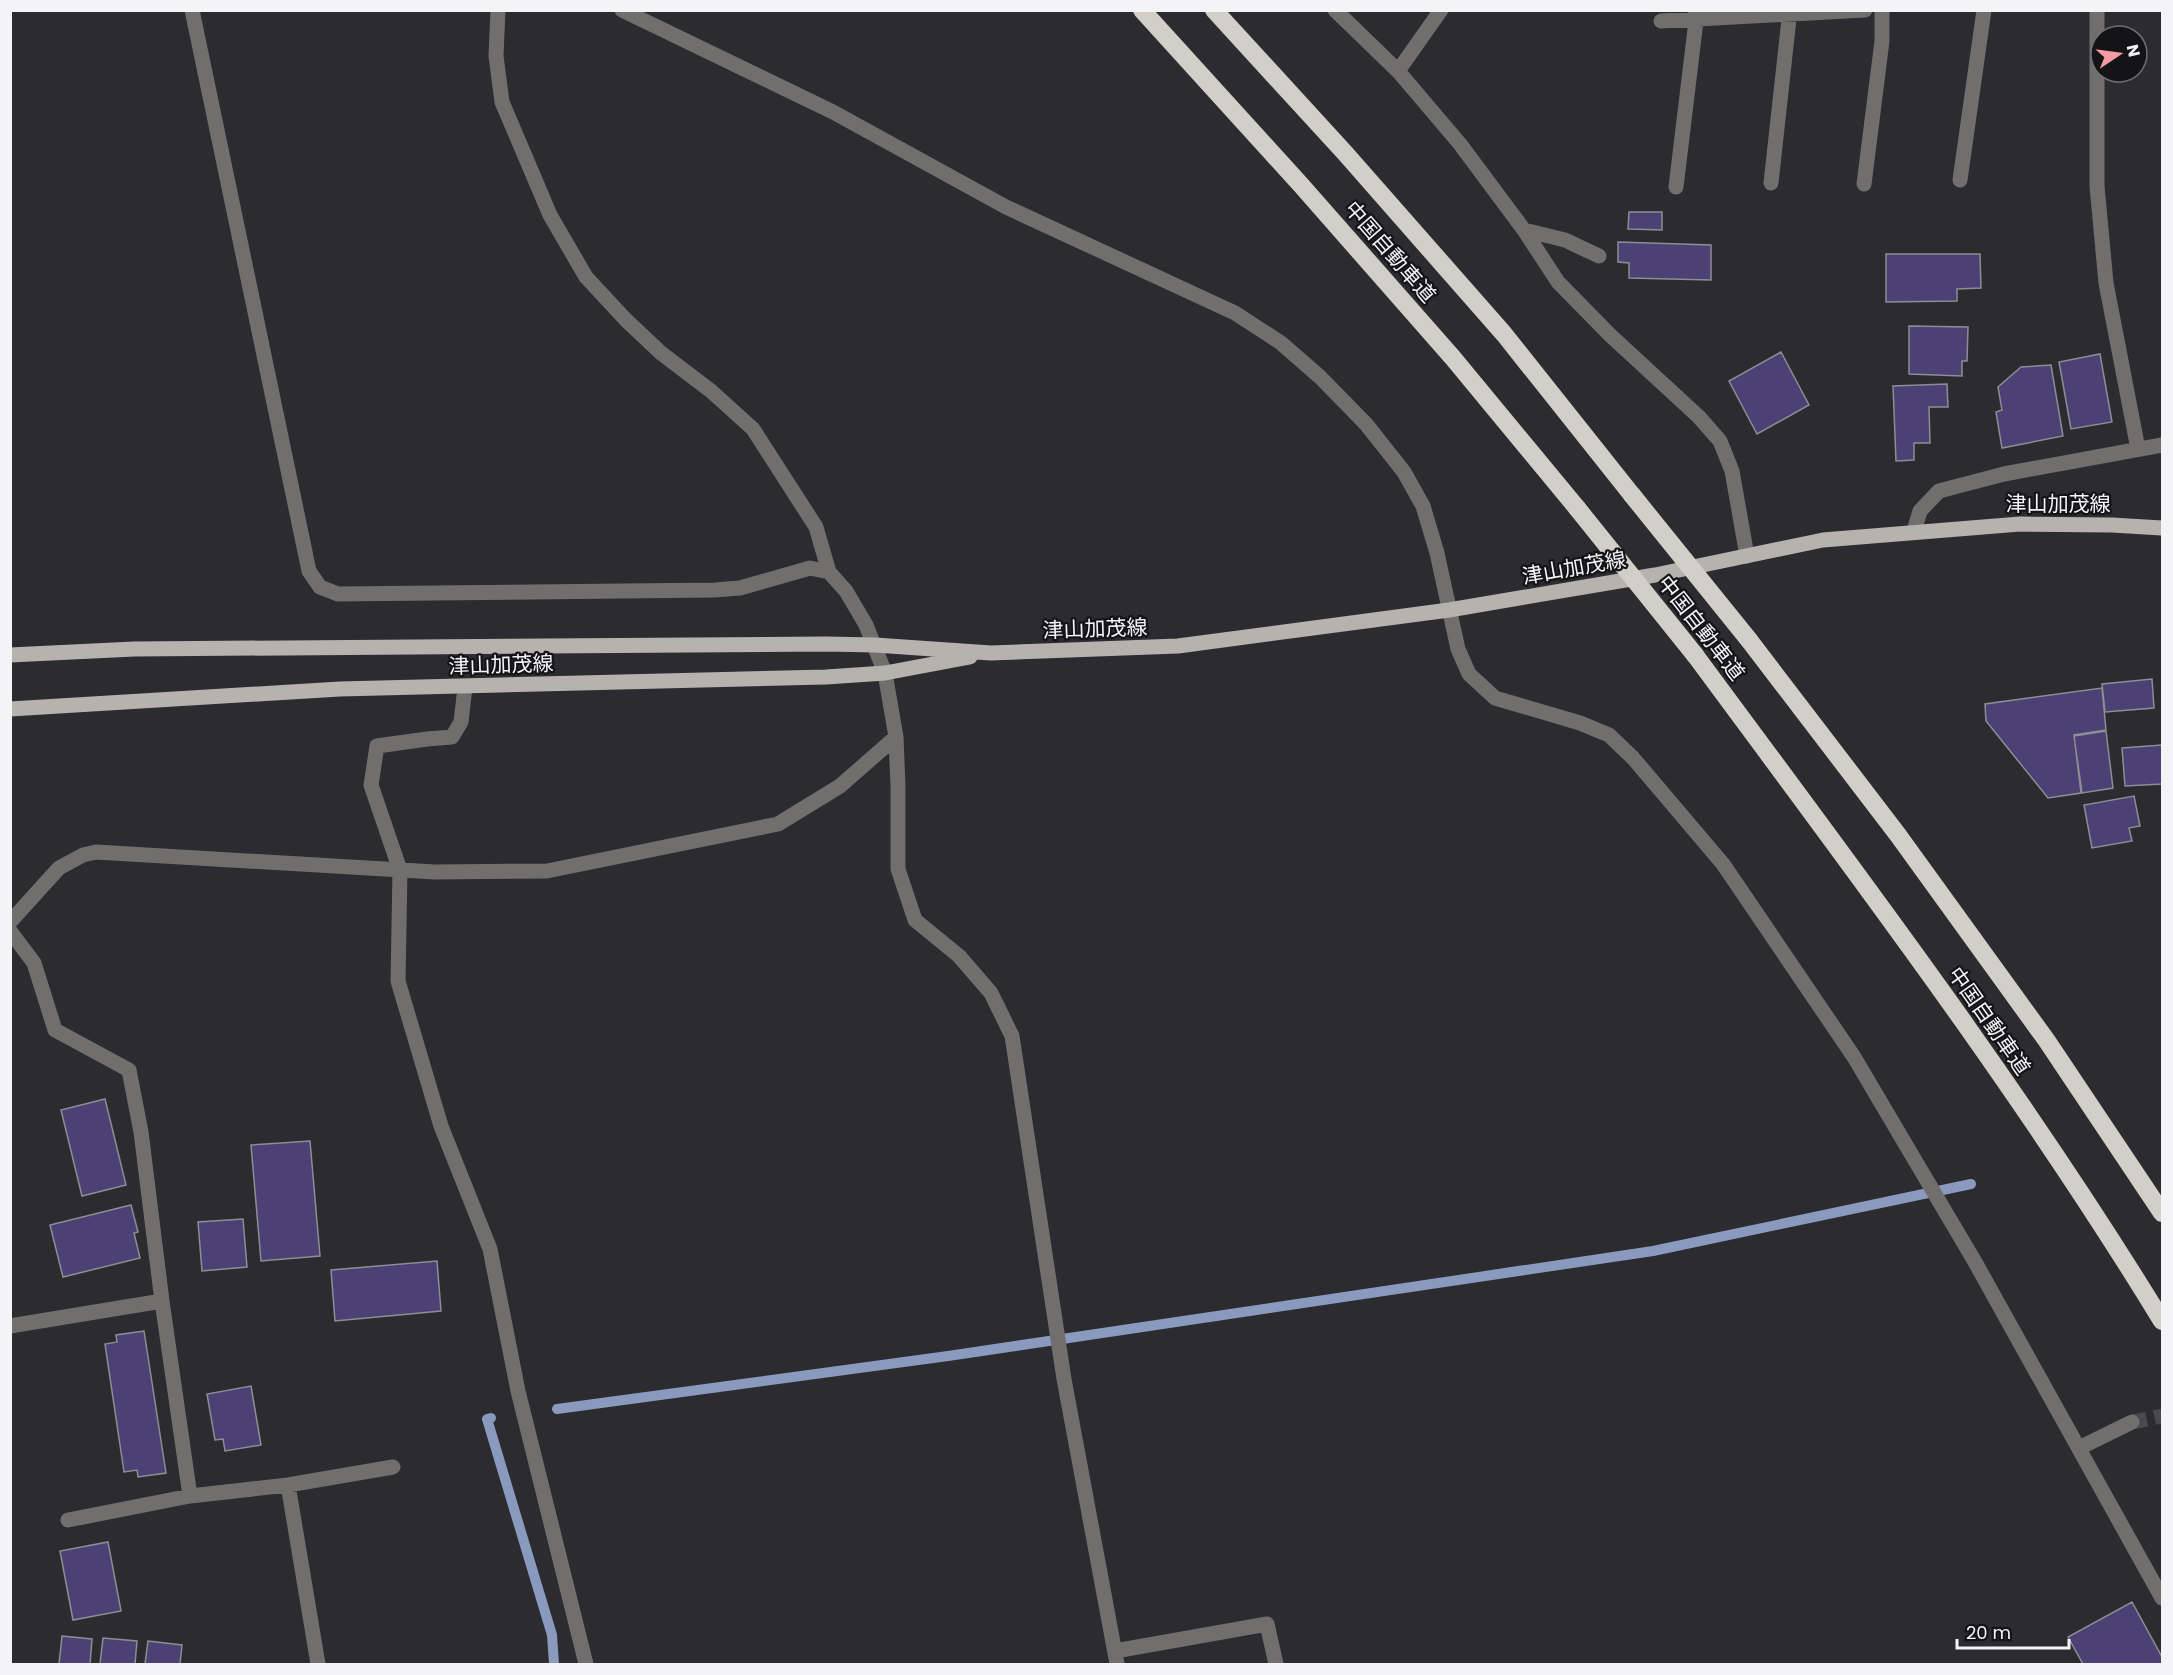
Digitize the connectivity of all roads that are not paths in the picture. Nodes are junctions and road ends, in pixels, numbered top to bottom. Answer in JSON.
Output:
{"nodes":[{"id":1,"x":192,"y":10,"type":"edge"},
{"id":2,"x":498,"y":10,"type":"edge"},
{"id":3,"x":622,"y":10,"type":"edge"},
{"id":4,"x":1142,"y":10,"type":"edge"},
{"id":5,"x":1214,"y":10,"type":"edge"},
{"id":6,"x":1335,"y":10,"type":"edge"},
{"id":7,"x":1441,"y":10,"type":"edge"},
{"id":8,"x":1865,"y":10,"type":"edge"},
{"id":9,"x":1882,"y":10,"type":"edge"},
{"id":10,"x":1984,"y":10,"type":"edge"},
{"id":11,"x":2097,"y":10,"type":"edge"},
{"id":12,"x":1790,"y":13,"type":"edge"},
{"id":13,"x":1695,"y":16,"type":"edge"},
{"id":14,"x":1661,"y":21,"type":"dead end"},
{"id":15,"x":1398,"y":71,"type":"junction"},
{"id":16,"x":1960,"y":180,"type":"dead end"},
{"id":17,"x":1772,"y":183,"type":"dead end"},
{"id":18,"x":1864,"y":183,"type":"dead end"},
{"id":19,"x":1676,"y":187,"type":"dead end"},
{"id":20,"x":1524,"y":230,"type":"junction"},
{"id":21,"x":1599,"y":256,"type":"dead end"},
{"id":22,"x":2163,"y":445,"type":"edge"},
{"id":23,"x":2138,"y":449,"type":"junction"},
{"id":24,"x":2163,"y":528,"type":"edge"},
{"id":25,"x":1914,"y":531,"type":"junction"},
{"id":26,"x":1747,"y":556,"type":"junction"},
{"id":27,"x":829,"y":572,"type":"junction"},
{"id":28,"x":1449,"y":610,"type":"junction"},
{"id":29,"x":875,"y":645,"type":"junction"},
{"id":30,"x":991,"y":654,"type":"junction"},
{"id":31,"x":10,"y":655,"type":"edge"},
{"id":32,"x":885,"y":673,"type":"junction"},
{"id":33,"x":465,"y":687,"type":"junction"},
{"id":34,"x":10,"y":709,"type":"edge"},
{"id":35,"x":896,"y":737,"type":"junction"},
{"id":36,"x":400,"y":870,"type":"junction"},
{"id":37,"x":10,"y":922,"type":"edge"},
{"id":38,"x":10,"y":931,"type":"edge"},
{"id":39,"x":2163,"y":1213,"type":"edge"},
{"id":40,"x":162,"y":1301,"type":"junction"},
{"id":41,"x":2163,"y":1321,"type":"edge"},
{"id":42,"x":10,"y":1326,"type":"edge"},
{"id":43,"x":2132,"y":1422,"type":"tunnel mouth"},
{"id":44,"x":2079,"y":1448,"type":"junction"},
{"id":45,"x":393,"y":1467,"type":"dead end"},
{"id":46,"x":288,"y":1485,"type":"junction"},
{"id":47,"x":190,"y":1496,"type":"junction"},
{"id":48,"x":68,"y":1520,"type":"dead end"},
{"id":49,"x":2163,"y":1598,"type":"edge"},
{"id":50,"x":1116,"y":1658,"type":"edge"},
{"id":51,"x":318,"y":1665,"type":"edge"},
{"id":52,"x":586,"y":1665,"type":"edge"},
{"id":53,"x":1276,"y":1665,"type":"edge"}],
"edges":[{"from":1,"to":27,"type":"street"},
{"from":2,"to":27,"type":"street"},
{"from":3,"to":28,"type":"street"},
{"from":4,"to":41,"type":"highway","name":"中国自動車道","bridge":true},
{"from":5,"to":39,"type":"highway","name":"中国自動車道","bridge":true},
{"from":6,"to":15,"type":"street"},
{"from":7,"to":15,"type":"street"},
{"from":8,"to":12,"type":"street"},
{"from":9,"to":18,"type":"street"},
{"from":10,"to":16,"type":"street"},
{"from":11,"to":23,"type":"street"},
{"from":12,"to":13,"type":"street"},
{"from":12,"to":17,"type":"street"},
{"from":13,"to":14,"type":"street"},
{"from":13,"to":19,"type":"street"},
{"from":15,"to":20,"type":"street"},
{"from":20,"to":21,"type":"street"},
{"from":20,"to":26,"type":"street"},
{"from":22,"to":23,"type":"street"},
{"from":23,"to":25,"type":"street"},
{"from":24,"to":25,"type":"main road","name":"津山加茂線"},
{"from":25,"to":26,"type":"main road","name":"津山加茂線"},
{"from":26,"to":28,"type":"main road","name":"津山加茂線"},
{"from":27,"to":29,"type":"street"},
{"from":28,"to":30,"type":"main road","name":"津山加茂線"},
{"from":28,"to":44,"type":"street"},
{"from":29,"to":30,"type":"main road","name":"津山加茂線"},
{"from":29,"to":31,"type":"main road","name":"津山加茂線"},
{"from":29,"to":32,"type":"street"},
{"from":30,"to":32,"type":"main road","name":"津山加茂線"},
{"from":32,"to":33,"type":"main road","name":"津山加茂線"},
{"from":32,"to":35,"type":"street"},
{"from":33,"to":34,"type":"main road","name":"津山加茂線"},
{"from":33,"to":36,"type":"street"},
{"from":35,"to":36,"type":"street"},
{"from":35,"to":50,"type":"street"},
{"from":36,"to":37,"type":"street"},
{"from":36,"to":52,"type":"street"},
{"from":38,"to":40,"type":"street"},
{"from":40,"to":42,"type":"street"},
{"from":40,"to":47,"type":"street"},
{"from":43,"to":44,"type":"street"},
{"from":44,"to":49,"type":"street"},
{"from":45,"to":46,"type":"street"},
{"from":46,"to":47,"type":"street"},
{"from":46,"to":51,"type":"street"},
{"from":47,"to":48,"type":"street"},
{"from":50,"to":53,"type":"street"}]}
